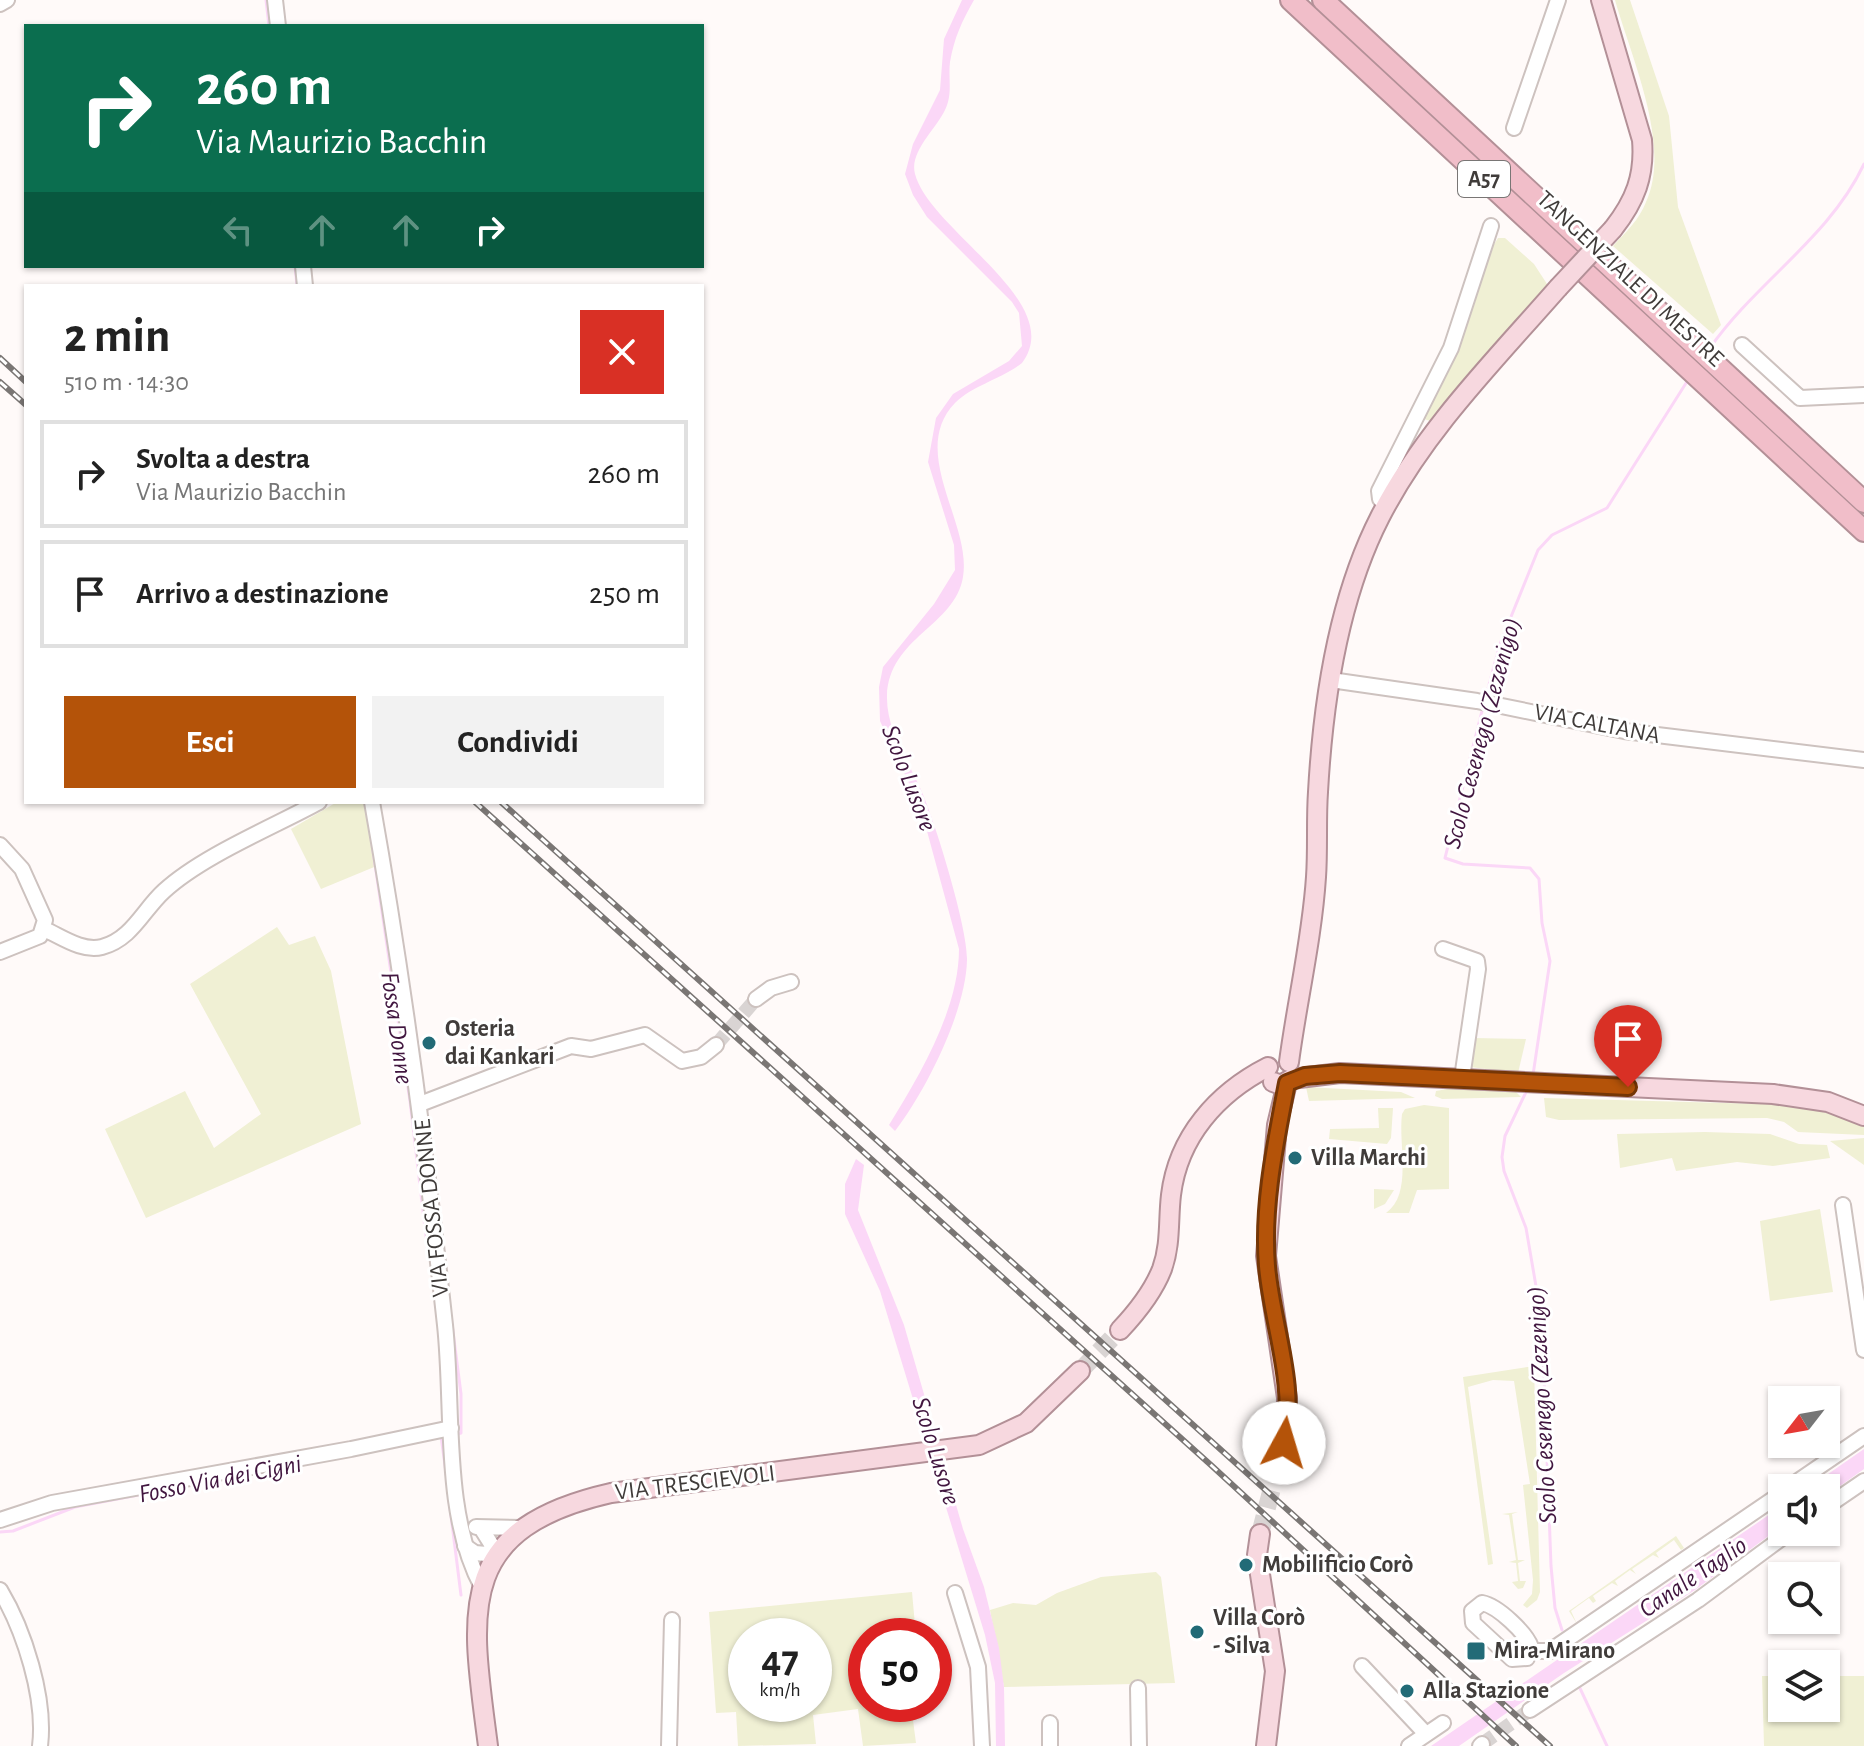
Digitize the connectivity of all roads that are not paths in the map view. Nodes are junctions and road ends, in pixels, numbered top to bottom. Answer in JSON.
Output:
{"nodes":[{"id":1,"x":7,"y":0,"type":"edge"},
{"id":2,"x":275,"y":0,"type":"edge"},
{"id":3,"x":1291,"y":0,"type":"edge"},
{"id":4,"x":1323,"y":0,"type":"edge"},
{"id":5,"x":1558,"y":0,"type":"edge"},
{"id":6,"x":1601,"y":0,"type":"edge"},
{"id":7,"x":0,"y":4,"type":"edge"},
{"id":8,"x":278,"y":24,"type":"edge"},
{"id":9,"x":1514,"y":128,"type":"dead end"},
{"id":10,"x":1491,"y":226,"type":"dead end"},
{"id":11,"x":1742,"y":345,"type":"dead end"},
{"id":12,"x":1864,"y":395,"type":"edge"},
{"id":13,"x":1864,"y":502,"type":"edge"},
{"id":14,"x":1386,"y":505,"type":"junction"},
{"id":15,"x":1864,"y":531,"type":"edge"},
{"id":16,"x":1331,"y":680,"type":"junction"},
{"id":17,"x":1864,"y":760,"type":"edge"},
{"id":18,"x":315,"y":804,"type":"edge"},
{"id":19,"x":372,"y":804,"type":"edge"},
{"id":20,"x":0,"y":845,"type":"edge"},
{"id":21,"x":44,"y":929,"type":"junction"},
{"id":22,"x":1443,"y":949,"type":"dead end"},
{"id":23,"x":0,"y":952,"type":"edge"},
{"id":24,"x":791,"y":982,"type":"dead end"},
{"id":25,"x":756,"y":999,"type":"tunnel mouth"},
{"id":26,"x":716,"y":1045,"type":"tunnel mouth"},
{"id":27,"x":1281,"y":1072,"type":"junction"},
{"id":28,"x":1462,"y":1078,"type":"junction"},
{"id":29,"x":420,"y":1104,"type":"junction"},
{"id":30,"x":1864,"y":1116,"type":"edge"},
{"id":31,"x":1843,"y":1205,"type":"dead end"},
{"id":32,"x":1120,"y":1330,"type":"tunnel mouth"},
{"id":33,"x":1864,"y":1350,"type":"edge"},
{"id":34,"x":1080,"y":1371,"type":"tunnel mouth"},
{"id":35,"x":451,"y":1428,"type":"junction"},
{"id":36,"x":1864,"y":1436,"type":"edge"},
{"id":37,"x":1277,"y":1469,"type":"tunnel mouth"},
{"id":38,"x":1808,"y":1474,"type":"edge"},
{"id":39,"x":1864,"y":1481,"type":"edge"},
{"id":40,"x":1840,"y":1497,"type":"edge"},
{"id":41,"x":1768,"y":1503,"type":"edge"},
{"id":42,"x":462,"y":1519,"type":"junction"},
{"id":43,"x":0,"y":1520,"type":"edge"},
{"id":44,"x":481,"y":1528,"type":"junction"},
{"id":45,"x":523,"y":1528,"type":"junction"},
{"id":46,"x":1260,"y":1534,"type":"tunnel mouth"},
{"id":47,"x":465,"y":1546,"type":"junction"},
{"id":48,"x":1771,"y":1546,"type":"edge"},
{"id":49,"x":498,"y":1555,"type":"junction"},
{"id":50,"x":482,"y":1587,"type":"junction"},
{"id":51,"x":0,"y":1590,"type":"edge"},
{"id":52,"x":955,"y":1593,"type":"dead end"},
{"id":53,"x":672,"y":1620,"type":"dead end"},
{"id":54,"x":1531,"y":1651,"type":"dead end"},
{"id":55,"x":1362,"y":1666,"type":"dead end"},
{"id":56,"x":1138,"y":1688,"type":"dead end"},
{"id":57,"x":1530,"y":1710,"type":"tunnel mouth"},
{"id":58,"x":1050,"y":1723,"type":"dead end"},
{"id":59,"x":1443,"y":1723,"type":"dead end"},
{"id":60,"x":1426,"y":1734,"type":"junction"},
{"id":61,"x":40,"y":1746,"type":"edge"},
{"id":62,"x":488,"y":1746,"type":"edge"},
{"id":63,"x":669,"y":1746,"type":"edge"},
{"id":64,"x":982,"y":1746,"type":"edge"},
{"id":65,"x":1050,"y":1746,"type":"edge"},
{"id":66,"x":1139,"y":1746,"type":"edge"},
{"id":67,"x":1266,"y":1746,"type":"edge"},
{"id":68,"x":1409,"y":1746,"type":"edge"}],
"edges":[{"from":1,"to":7,"type":"street"},
{"from":2,"to":8,"type":"street"},
{"from":3,"to":15,"type":"highway","name":"TANGENZIALE DI MESTRE","number":"A57"},
{"from":4,"to":13,"type":"highway","name":"TANGENZIALE DI MESTRE","number":"A57"},
{"from":5,"to":9,"type":"street"},
{"from":6,"to":14,"type":"main road","bridge":true},
{"from":10,"to":14,"type":"street"},
{"from":11,"to":12,"type":"street"},
{"from":14,"to":16,"type":"main road"},
{"from":16,"to":17,"type":"street","name":"VIA CALTANA"},
{"from":16,"to":27,"type":"main road"},
{"from":18,"to":21,"type":"street"},
{"from":19,"to":29,"type":"street","name":"VIA FOSSA DONNE"},
{"from":20,"to":21,"type":"street"},
{"from":21,"to":23,"type":"street"},
{"from":22,"to":28,"type":"street"},
{"from":24,"to":25,"type":"street"},
{"from":26,"to":29,"type":"street"},
{"from":27,"to":28,"type":"main road"},
{"from":27,"to":32,"type":"main road"},
{"from":27,"to":37,"type":"main road"},
{"from":28,"to":30,"type":"main road"},
{"from":29,"to":35,"type":"street","name":"VIA FOSSA DONNE"},
{"from":31,"to":33,"type":"street"},
{"from":34,"to":45,"type":"main road","name":"VIA TRESCIEVOLI"},
{"from":35,"to":42,"type":"street","name":"VIA FOSSA DONNE"},
{"from":35,"to":43,"type":"street"},
{"from":36,"to":38,"type":"street"},
{"from":39,"to":40,"type":"street"},
{"from":41,"to":54,"type":"street"},
{"from":42,"to":44,"type":"street"},
{"from":42,"to":47,"type":"street","name":"VIA FOSSA DONNE"},
{"from":44,"to":45,"type":"street"},
{"from":44,"to":49,"type":"street"},
{"from":45,"to":49,"type":"main road","name":"VIA TRESCIEVOLI"},
{"from":46,"to":67,"type":"main road"},
{"from":47,"to":49,"type":"street"},
{"from":47,"to":50,"type":"street","name":"VIA FOSSA DONNE"},
{"from":48,"to":57,"type":"street"},
{"from":49,"to":50,"type":"main road","name":"VIA TRESCIEVOLI"},
{"from":50,"to":62,"type":"main road","name":"VIA TRESCIEVOLI"},
{"from":51,"to":61,"type":"street"},
{"from":52,"to":64,"type":"street"},
{"from":53,"to":63,"type":"street"},
{"from":55,"to":60,"type":"street"},
{"from":56,"to":66,"type":"street"},
{"from":58,"to":65,"type":"street"},
{"from":59,"to":60,"type":"street"},
{"from":60,"to":68,"type":"street"}]}
